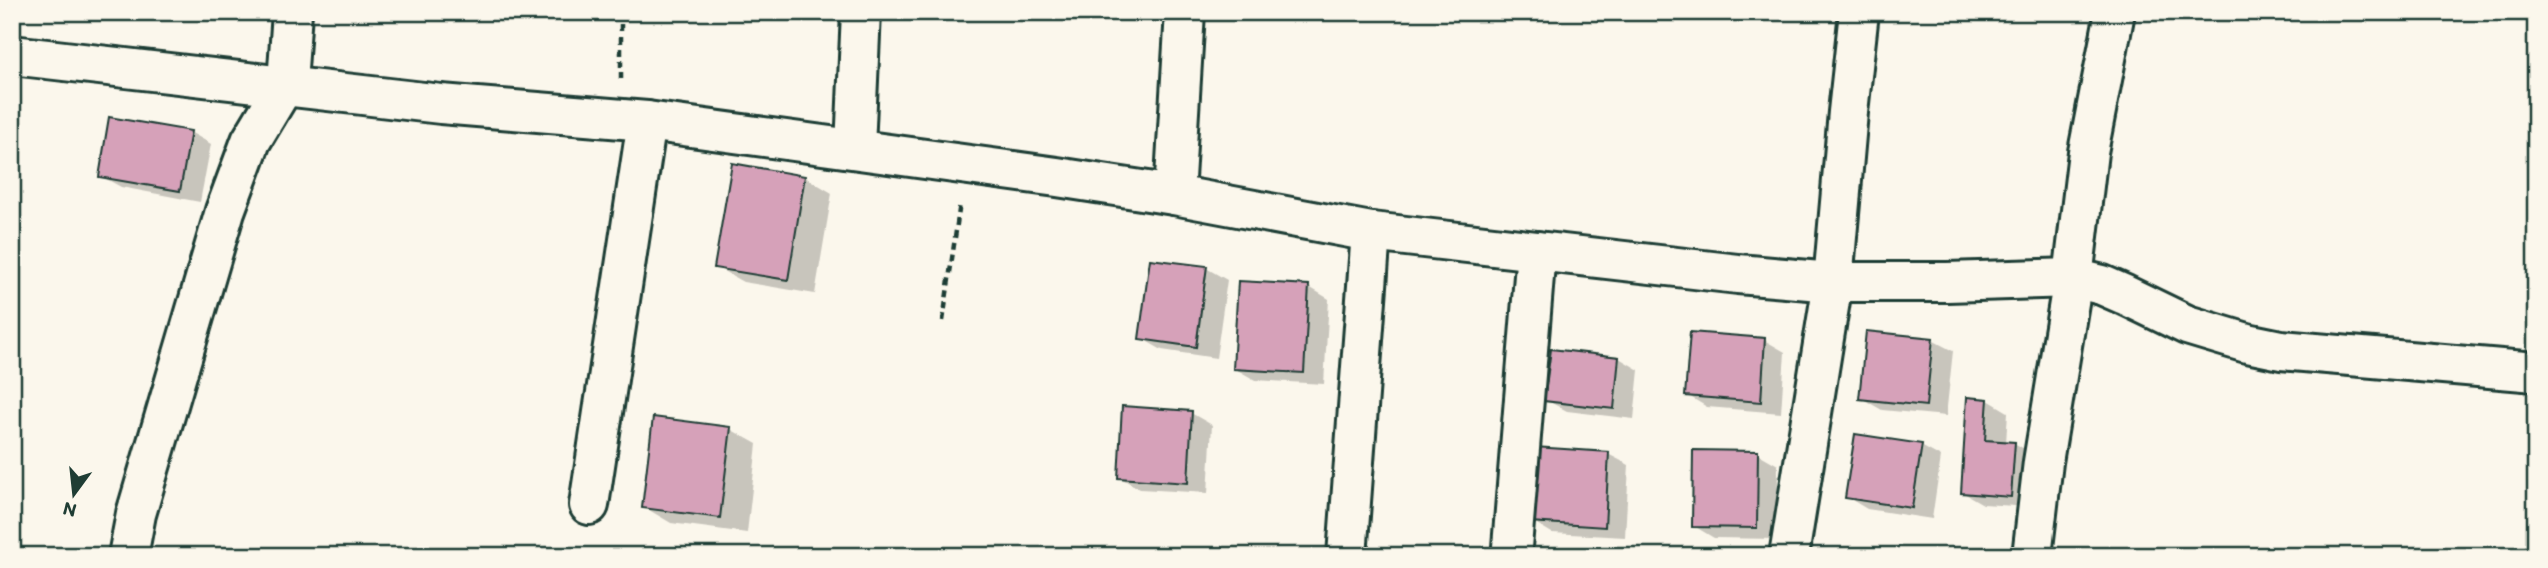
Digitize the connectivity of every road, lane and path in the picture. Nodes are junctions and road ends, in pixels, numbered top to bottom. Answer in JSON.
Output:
{"nodes":[{"id":1,"x":292,"y":12,"type":"edge"},
{"id":2,"x":621,"y":12,"type":"edge"},
{"id":3,"x":861,"y":12,"type":"edge"},
{"id":4,"x":1185,"y":12,"type":"edge"},
{"id":5,"x":1859,"y":12,"type":"edge"},
{"id":6,"x":2115,"y":12,"type":"edge"},
{"id":7,"x":12,"y":55,"type":"edge"},
{"id":8,"x":284,"y":86,"type":"junction"},
{"id":9,"x":634,"y":120,"type":"junction"},
{"id":10,"x":855,"y":148,"type":"junction"},
{"id":11,"x":965,"y":164,"type":"junction"},
{"id":12,"x":1174,"y":195,"type":"junction"},
{"id":13,"x":1371,"y":232,"type":"junction"},
{"id":14,"x":1536,"y":251,"type":"junction"},
{"id":15,"x":2073,"y":278,"type":"junction"},
{"id":16,"x":1833,"y":282,"type":"junction"},
{"id":17,"x":943,"y":321,"type":"dead end"},
{"id":18,"x":2536,"y":372,"type":"edge"},
{"id":19,"x":589,"y":505,"type":"dead end"},
{"id":20,"x":1512,"y":548,"type":"dead end"},
{"id":21,"x":128,"y":556,"type":"edge"},
{"id":22,"x":1347,"y":556,"type":"edge"},
{"id":23,"x":1789,"y":556,"type":"edge"},
{"id":24,"x":2032,"y":556,"type":"edge"}],
"edges":[{"from":1,"to":8,"type":"street"},
{"from":2,"to":9,"type":"path"},
{"from":3,"to":10,"type":"street"},
{"from":4,"to":12,"type":"street"},
{"from":5,"to":16,"type":"street"},
{"from":6,"to":15,"type":"street"},
{"from":7,"to":8,"type":"street"},
{"from":8,"to":9,"type":"street"},
{"from":8,"to":21,"type":"street"},
{"from":9,"to":10,"type":"street"},
{"from":9,"to":19,"type":"street"},
{"from":10,"to":11,"type":"street"},
{"from":11,"to":12,"type":"street"},
{"from":11,"to":17,"type":"path"},
{"from":12,"to":13,"type":"street"},
{"from":13,"to":14,"type":"street"},
{"from":13,"to":22,"type":"street"},
{"from":14,"to":16,"type":"street"},
{"from":14,"to":20,"type":"street"},
{"from":15,"to":16,"type":"street"},
{"from":15,"to":18,"type":"street"},
{"from":15,"to":24,"type":"street"},
{"from":16,"to":23,"type":"street"}]}
